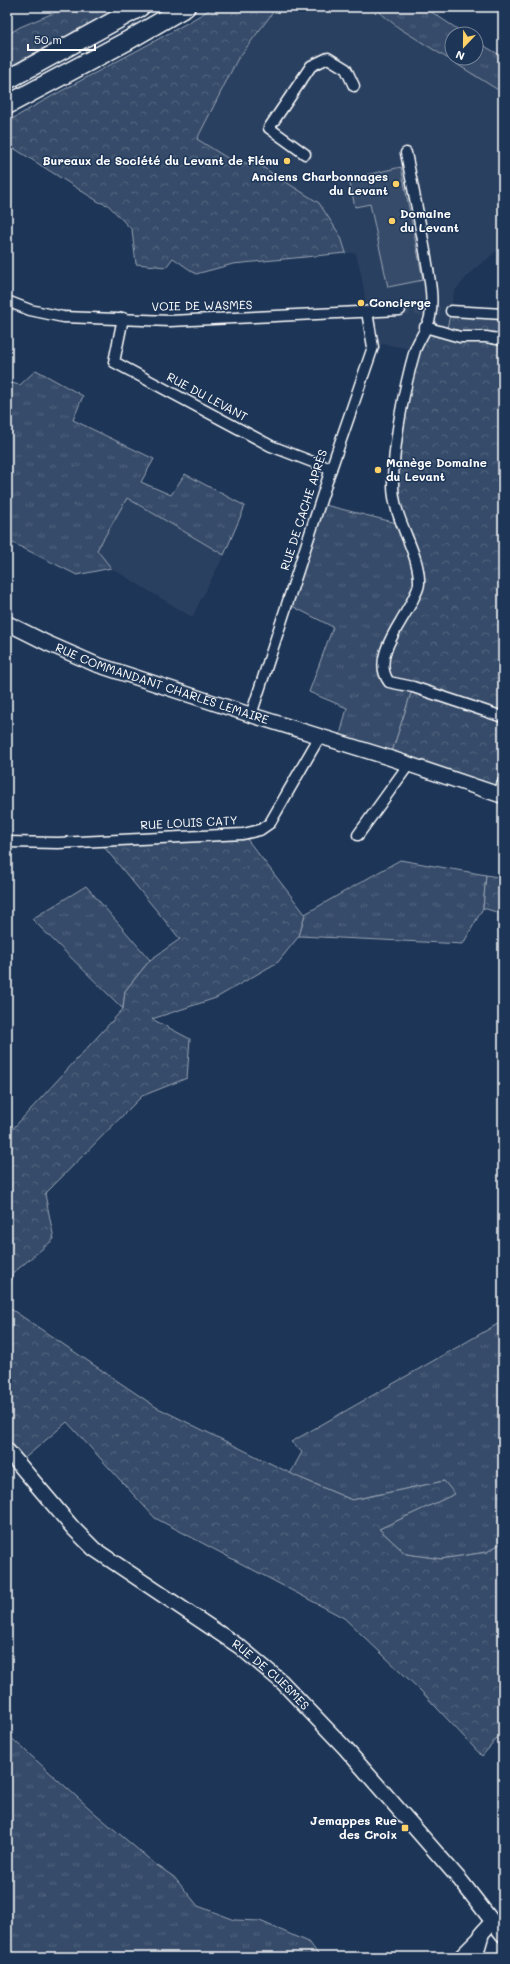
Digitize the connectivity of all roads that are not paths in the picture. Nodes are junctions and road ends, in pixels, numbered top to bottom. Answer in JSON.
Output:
{"nodes":[{"id":1,"x":140,"y":7,"type":"edge"},
{"id":2,"x":186,"y":7,"type":"edge"},
{"id":3,"x":7,"y":80,"type":"edge"},
{"id":4,"x":354,"y":86,"type":"dead end"},
{"id":5,"x":7,"y":105,"type":"edge"},
{"id":6,"x":406,"y":153,"type":"dead end"},
{"id":7,"x":305,"y":154,"type":"dead end"},
{"id":8,"x":7,"y":301,"type":"edge"},
{"id":9,"x":400,"y":310,"type":"tunnel mouth"},
{"id":10,"x":451,"y":311,"type":"tunnel mouth"},
{"id":11,"x":367,"y":312,"type":"junction"},
{"id":12,"x":503,"y":314,"type":"edge"},
{"id":13,"x":123,"y":318,"type":"junction"},
{"id":14,"x":426,"y":327,"type":"junction"},
{"id":15,"x":503,"y":340,"type":"edge"},
{"id":16,"x":331,"y":469,"type":"junction"},
{"id":17,"x":7,"y":623,"type":"edge"},
{"id":18,"x":251,"y":715,"type":"junction"},
{"id":19,"x":503,"y":717,"type":"edge"},
{"id":20,"x":320,"y":736,"type":"junction"},
{"id":21,"x":305,"y":762,"type":"junction"},
{"id":22,"x":409,"y":764,"type":"junction"},
{"id":23,"x":502,"y":791,"type":"edge"},
{"id":24,"x":286,"y":809,"type":"dead end"},
{"id":25,"x":358,"y":835,"type":"dead end"},
{"id":26,"x":7,"y":842,"type":"edge"},
{"id":27,"x":7,"y":1450,"type":"edge"},
{"id":28,"x":492,"y":1922,"type":"junction"},
{"id":29,"x":482,"y":1933,"type":"junction"},
{"id":30,"x":503,"y":1935,"type":"edge"},
{"id":31,"x":458,"y":1957,"type":"edge"},
{"id":32,"x":475,"y":1957,"type":"edge"}],
"edges":[{"from":1,"to":3,"type":"highway"},
{"from":2,"to":5,"type":"highway"},
{"from":4,"to":7,"type":"street"},
{"from":6,"to":14,"type":"street"},
{"from":8,"to":13,"type":"street","name":"VOIE DE WASMES"},
{"from":9,"to":11,"type":"street","name":"VOIE DE WASMES"},
{"from":10,"to":12,"type":"street"},
{"from":11,"to":13,"type":"street","name":"VOIE DE WASMES"},
{"from":11,"to":16,"type":"street","name":"RUE DE CACHE APRÈS"},
{"from":13,"to":16,"type":"street","name":"RUE DU LEVANT"},
{"from":14,"to":15,"type":"street"},
{"from":14,"to":19,"type":"street"},
{"from":16,"to":18,"type":"street","name":"RUE DE CACHE APRÈS"},
{"from":17,"to":18,"type":"street","name":"RUE COMMANDANT CHARLES LEMAIRE"},
{"from":18,"to":20,"type":"street","name":"RUE COMMANDANT CHARLES LEMAIRE"},
{"from":20,"to":21,"type":"street","name":"RUE LOUIS CATY"},
{"from":20,"to":22,"type":"street","name":"RUE COMMANDANT CHARLES LEMAIRE"},
{"from":21,"to":24,"type":"street"},
{"from":21,"to":26,"type":"street","name":"RUE LOUIS CATY"},
{"from":22,"to":23,"type":"street","name":"RUE COMMANDANT CHARLES LEMAIRE"},
{"from":22,"to":25,"type":"street"},
{"from":27,"to":28,"type":"street","name":"RUE DE CUESMES"},
{"from":28,"to":29,"type":"street"},
{"from":28,"to":30,"type":"street","name":"RUE DE CUESMES"},
{"from":29,"to":31,"type":"street"},
{"from":29,"to":32,"type":"street"}]}
